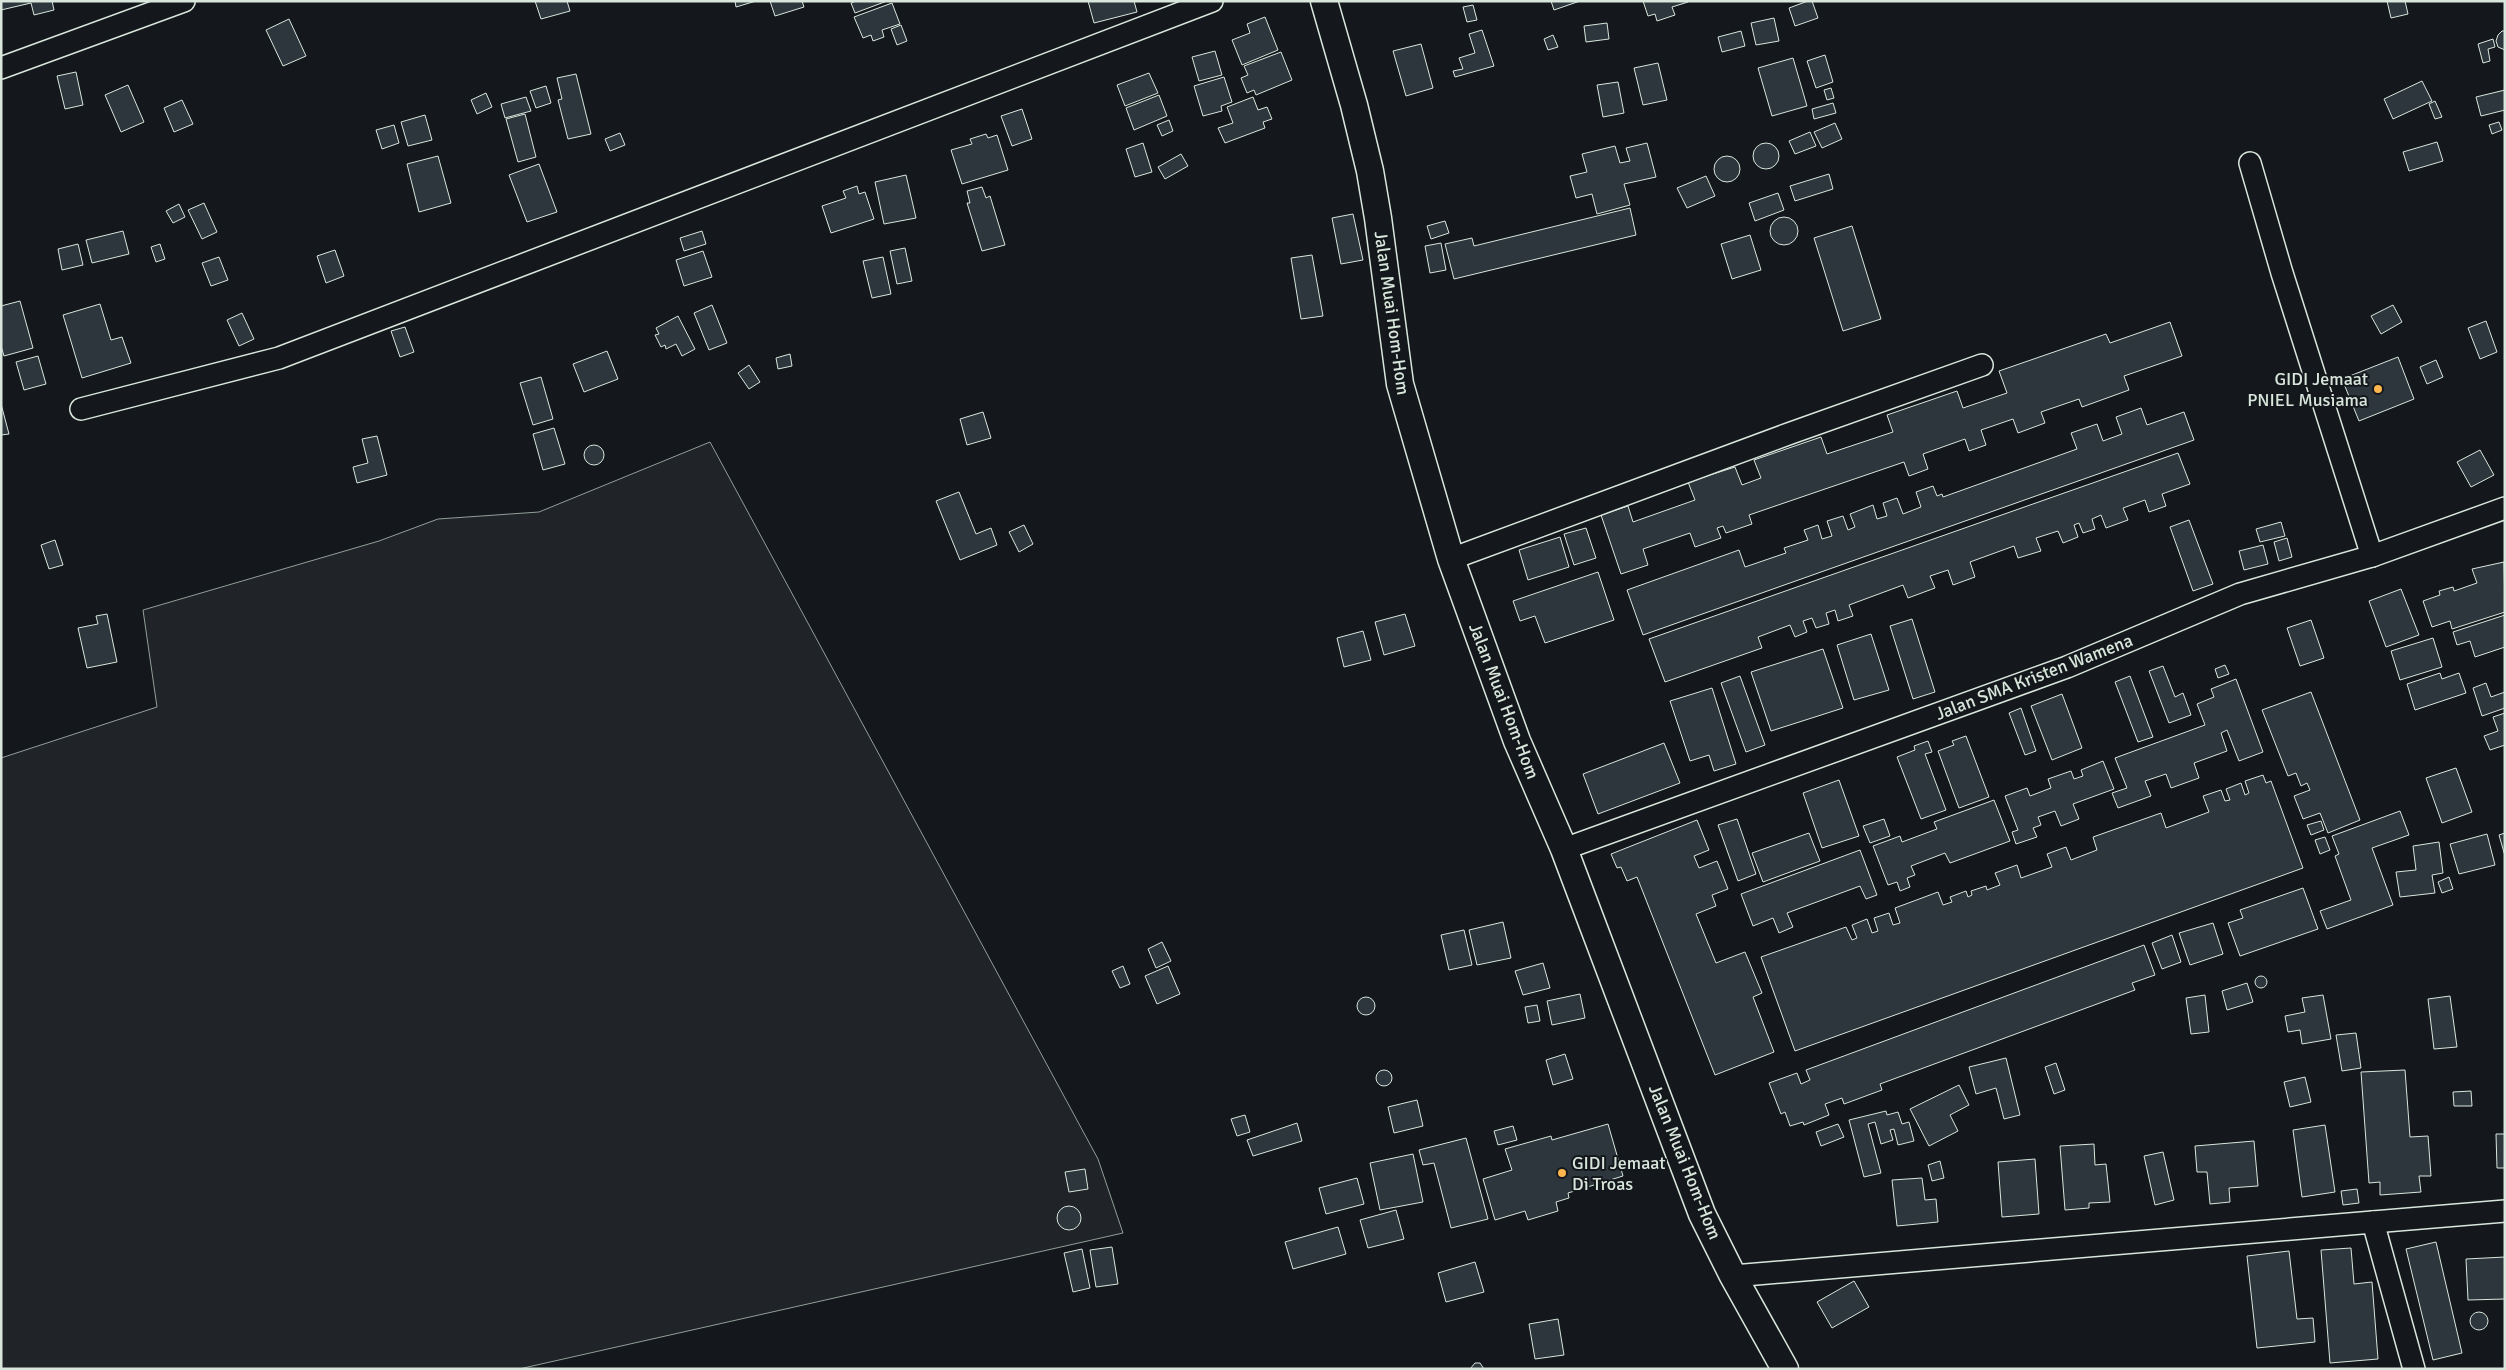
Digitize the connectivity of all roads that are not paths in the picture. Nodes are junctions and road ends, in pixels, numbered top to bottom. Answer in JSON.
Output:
{"nodes":[{"id":1,"x":184,"y":1,"type":"edge"},
{"id":2,"x":1212,"y":1,"type":"edge"},
{"id":3,"x":1324,"y":1,"type":"edge"},
{"id":4,"x":1,"y":68,"type":"edge"},
{"id":5,"x":2250,"y":163,"type":"dead end"},
{"id":6,"x":1982,"y":365,"type":"dead end"},
{"id":7,"x":82,"y":409,"type":"dead end"},
{"id":8,"x":2505,"y":508,"type":"edge"},
{"id":9,"x":2372,"y":556,"type":"junction"},
{"id":10,"x":1451,"y":559,"type":"junction"},
{"id":11,"x":1564,"y":849,"type":"junction"},
{"id":12,"x":2505,"y":1211,"type":"edge"},
{"id":13,"x":2373,"y":1222,"type":"junction"},
{"id":14,"x":1733,"y":1276,"type":"junction"},
{"id":15,"x":1785,"y":1369,"type":"edge"},
{"id":16,"x":2414,"y":1369,"type":"edge"}],
"edges":[{"from":1,"to":4,"type":"street"},
{"from":2,"to":7,"type":"street"},
{"from":3,"to":10,"type":"street","name":"Jalan Muai Hom-Hom"},
{"from":5,"to":9,"type":"street"},
{"from":6,"to":10,"type":"street"},
{"from":8,"to":9,"type":"street","name":"Jalan SMA Kristen Wamena"},
{"from":9,"to":11,"type":"street","name":"Jalan SMA Kristen Wamena"},
{"from":10,"to":11,"type":"street","name":"Jalan Muai Hom-Hom"},
{"from":11,"to":14,"type":"street","name":"Jalan Muai Hom-Hom"},
{"from":12,"to":13,"type":"street"},
{"from":13,"to":14,"type":"street"},
{"from":13,"to":16,"type":"street"},
{"from":14,"to":15,"type":"street","name":"Jalan Muai Hom-Hom"}]}
